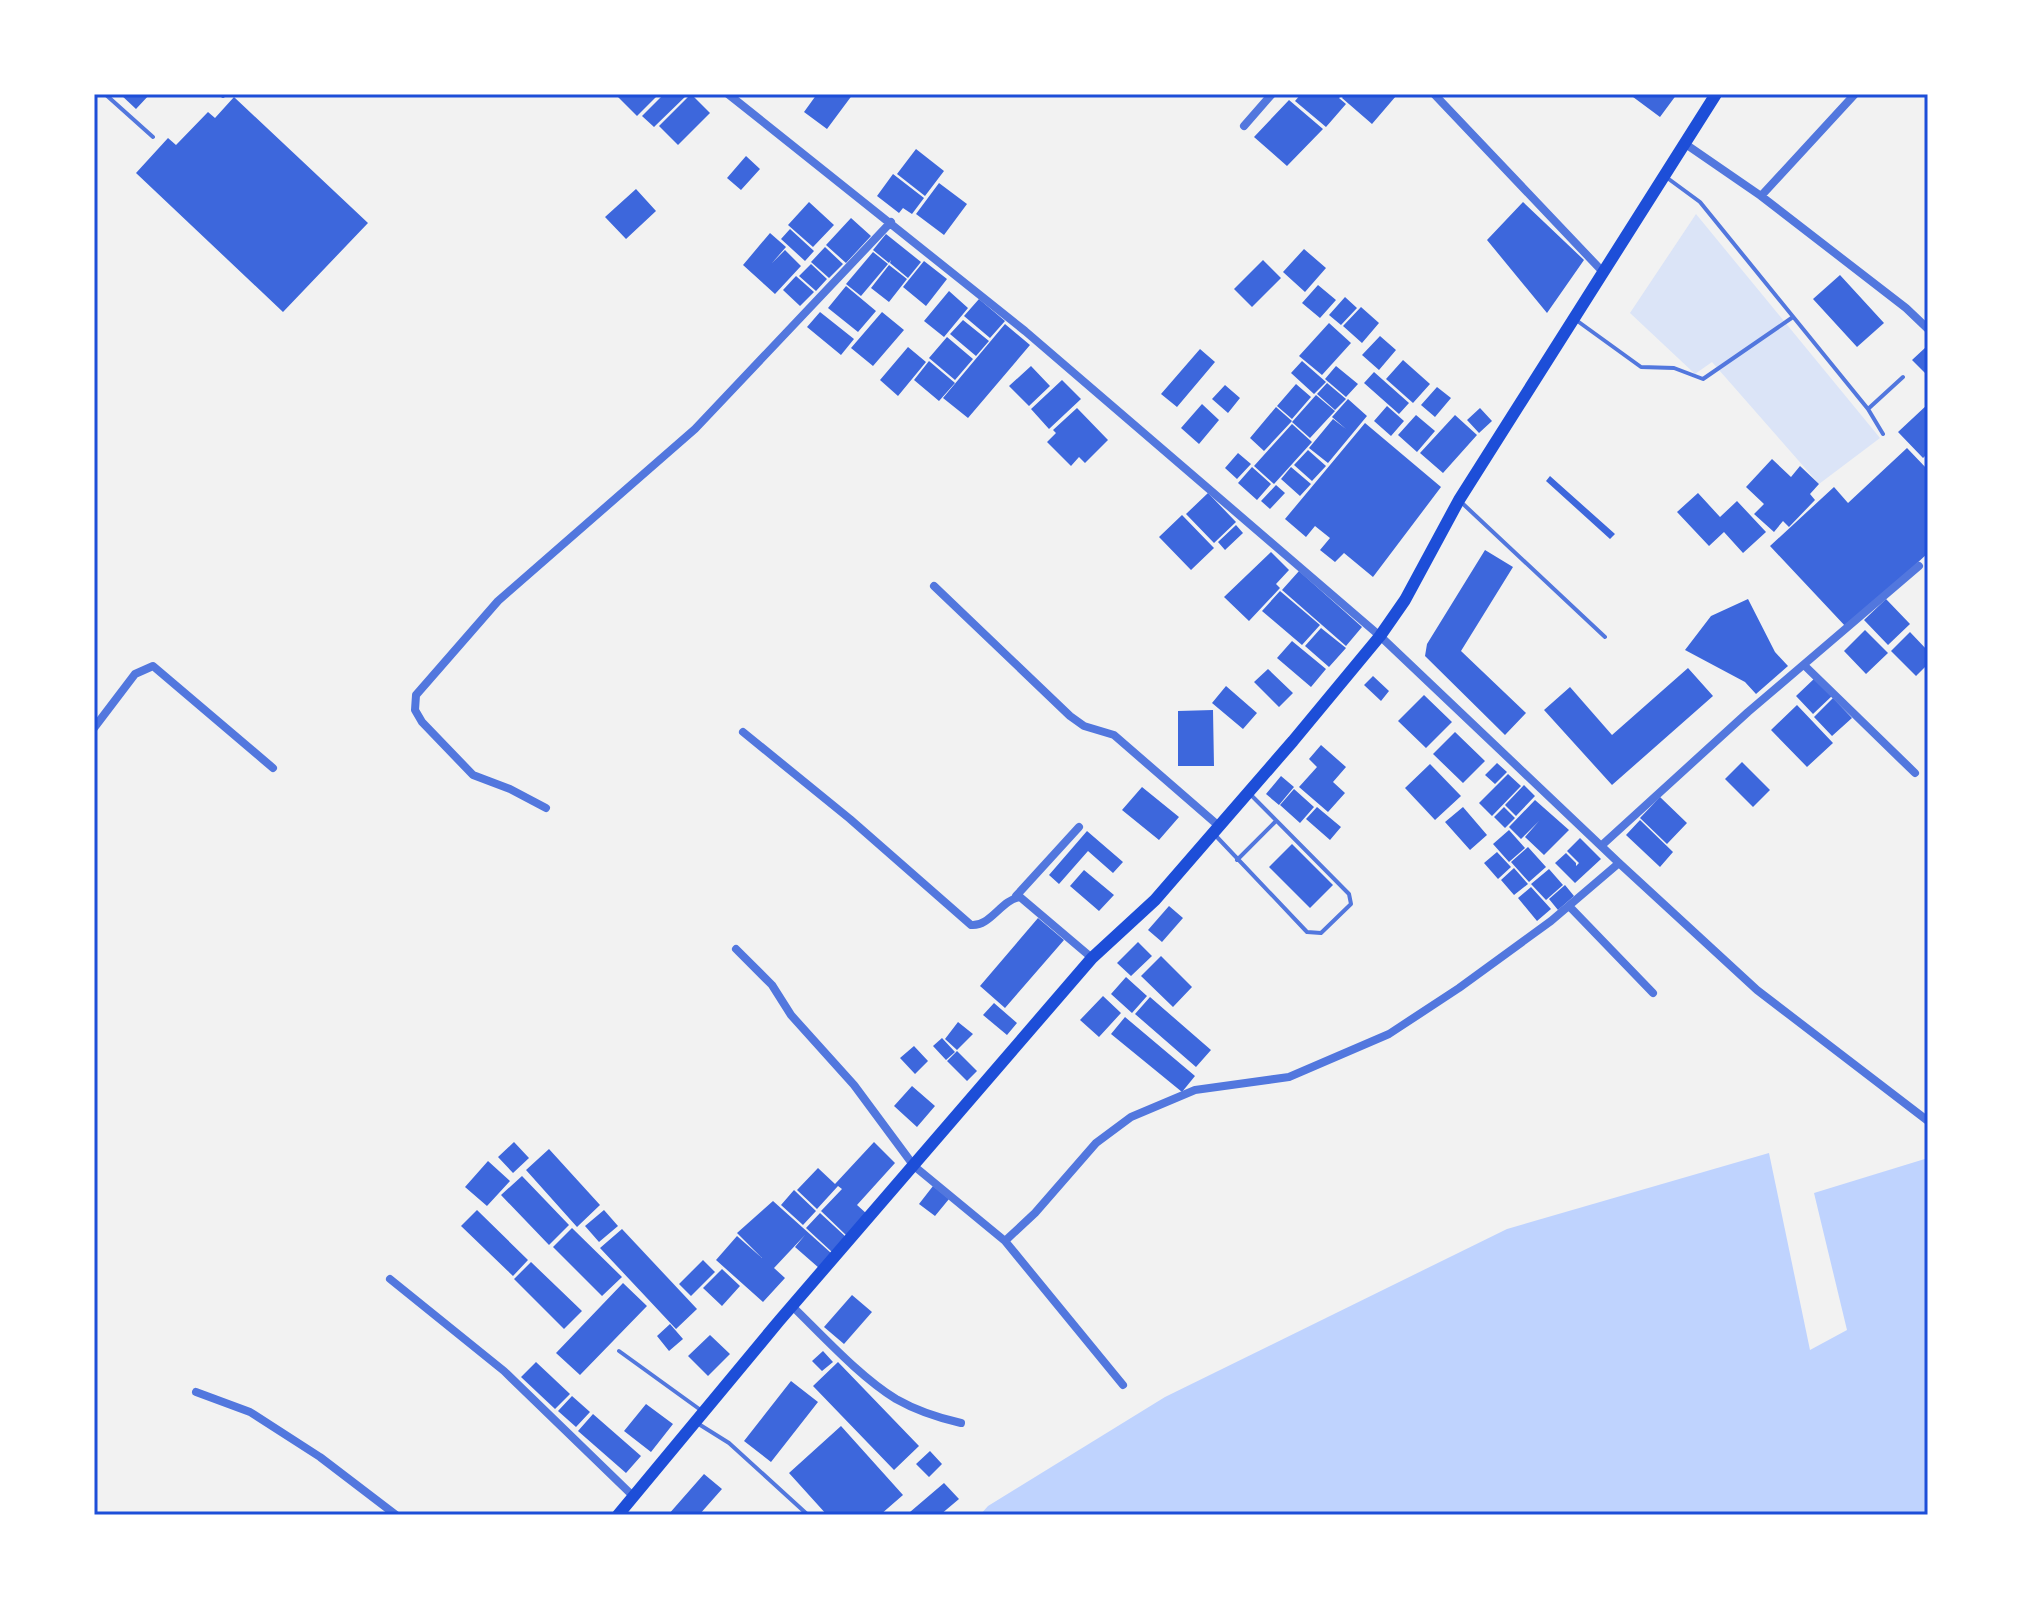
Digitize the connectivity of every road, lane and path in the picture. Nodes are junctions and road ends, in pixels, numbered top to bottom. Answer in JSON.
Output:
{"nodes":[{"id":1,"x":105,"y":94,"type":"edge"},
{"id":2,"x":728,"y":94,"type":"edge"},
{"id":3,"x":1272,"y":94,"type":"edge"},
{"id":4,"x":1434,"y":94,"type":"edge"},
{"id":5,"x":1716,"y":94,"type":"edge"},
{"id":6,"x":1855,"y":94,"type":"edge"},
{"id":7,"x":1244,"y":126,"type":"dead end"},
{"id":8,"x":153,"y":137,"type":"dead end"},
{"id":9,"x":1684,"y":143,"type":"junction"},
{"id":10,"x":1664,"y":176,"type":"junction"},
{"id":11,"x":1761,"y":196,"type":"junction"},
{"id":12,"x":891,"y":222,"type":"junction"},
{"id":13,"x":1603,"y":272,"type":"junction"},
{"id":14,"x":1928,"y":311,"type":"edge"},
{"id":15,"x":1793,"y":317,"type":"junction"},
{"id":16,"x":1574,"y":319,"type":"junction"},
{"id":17,"x":1919,"y":319,"type":"junction"},
{"id":18,"x":1928,"y":329,"type":"edge"},
{"id":19,"x":1903,"y":377,"type":"dead end"},
{"id":20,"x":1868,"y":409,"type":"junction"},
{"id":21,"x":1883,"y":434,"type":"dead end"},
{"id":22,"x":1459,"y":500,"type":"junction"},
{"id":23,"x":1919,"y":566,"type":"dead end"},
{"id":24,"x":934,"y":586,"type":"dead end"},
{"id":25,"x":1380,"y":636,"type":"junction"},
{"id":26,"x":1605,"y":637,"type":"dead end"},
{"id":27,"x":1804,"y":665,"type":"junction"},
{"id":28,"x":94,"y":728,"type":"edge"},
{"id":29,"x":743,"y":732,"type":"dead end"},
{"id":30,"x":273,"y":768,"type":"dead end"},
{"id":31,"x":1915,"y":773,"type":"dead end"},
{"id":32,"x":1249,"y":793,"type":"junction"},
{"id":33,"x":546,"y":808,"type":"dead end"},
{"id":34,"x":1276,"y":821,"type":"junction"},
{"id":35,"x":1079,"y":827,"type":"dead end"},
{"id":36,"x":1217,"y":830,"type":"junction"},
{"id":37,"x":1601,"y":846,"type":"junction"},
{"id":38,"x":1237,"y":860,"type":"junction"},
{"id":39,"x":1619,"y":863,"type":"junction"},
{"id":40,"x":1016,"y":896,"type":"junction"},
{"id":41,"x":1569,"y":906,"type":"junction"},
{"id":42,"x":736,"y":949,"type":"dead end"},
{"id":43,"x":1092,"y":958,"type":"junction"},
{"id":44,"x":1653,"y":993,"type":"dead end"},
{"id":45,"x":1928,"y":1121,"type":"edge"},
{"id":46,"x":914,"y":1166,"type":"junction"},
{"id":47,"x":1005,"y":1241,"type":"junction"},
{"id":48,"x":390,"y":1279,"type":"dead end"},
{"id":49,"x":792,"y":1306,"type":"junction"},
{"id":50,"x":619,"y":1351,"type":"dead end"},
{"id":51,"x":1123,"y":1385,"type":"dead end"},
{"id":52,"x":196,"y":1392,"type":"dead end"},
{"id":53,"x":699,"y":1417,"type":"junction"},
{"id":54,"x":961,"y":1423,"type":"dead end"},
{"id":55,"x":633,"y":1496,"type":"junction"},
{"id":56,"x":396,"y":1515,"type":"edge"},
{"id":57,"x":618,"y":1515,"type":"edge"},
{"id":58,"x":808,"y":1515,"type":"edge"}],
"edges":[{"from":1,"to":8,"type":"lane"},
{"from":2,"to":12,"type":"street"},
{"from":3,"to":7,"type":"street"},
{"from":4,"to":13,"type":"street"},
{"from":5,"to":9,"type":"main road"},
{"from":6,"to":11,"type":"street"},
{"from":9,"to":10,"type":"main road"},
{"from":9,"to":11,"type":"street"},
{"from":10,"to":13,"type":"main road"},
{"from":10,"to":15,"type":"lane"},
{"from":11,"to":17,"type":"street"},
{"from":12,"to":25,"type":"street"},
{"from":12,"to":33,"type":"street"},
{"from":13,"to":16,"type":"main road"},
{"from":14,"to":17,"type":"street"},
{"from":15,"to":16,"type":"lane"},
{"from":15,"to":20,"type":"lane"},
{"from":16,"to":22,"type":"main road"},
{"from":17,"to":18,"type":"street"},
{"from":19,"to":20,"type":"lane"},
{"from":20,"to":21,"type":"lane"},
{"from":22,"to":25,"type":"main road"},
{"from":22,"to":26,"type":"lane"},
{"from":23,"to":27,"type":"street"},
{"from":24,"to":36,"type":"street"},
{"from":25,"to":32,"type":"main road"},
{"from":25,"to":37,"type":"street"},
{"from":27,"to":31,"type":"street"},
{"from":27,"to":37,"type":"street"},
{"from":28,"to":30,"type":"street"},
{"from":29,"to":40,"type":"street"},
{"from":32,"to":34,"type":"lane"},
{"from":32,"to":36,"type":"main road"},
{"from":34,"to":38,"type":"lane"},
{"from":34,"to":38,"type":"lane"},
{"from":35,"to":40,"type":"street"},
{"from":36,"to":38,"type":"lane"},
{"from":36,"to":43,"type":"main road"},
{"from":37,"to":39,"type":"street"},
{"from":39,"to":41,"type":"street"},
{"from":39,"to":45,"type":"street"},
{"from":40,"to":43,"type":"street"},
{"from":41,"to":44,"type":"street"},
{"from":41,"to":47,"type":"street"},
{"from":42,"to":46,"type":"street"},
{"from":43,"to":46,"type":"main road"},
{"from":46,"to":47,"type":"street"},
{"from":46,"to":49,"type":"main road"},
{"from":47,"to":51,"type":"street"},
{"from":48,"to":55,"type":"street"},
{"from":49,"to":53,"type":"main road"},
{"from":49,"to":54,"type":"street"},
{"from":50,"to":53,"type":"lane"},
{"from":52,"to":56,"type":"street"},
{"from":53,"to":55,"type":"main road"},
{"from":53,"to":58,"type":"lane"},
{"from":55,"to":57,"type":"main road"}]}
